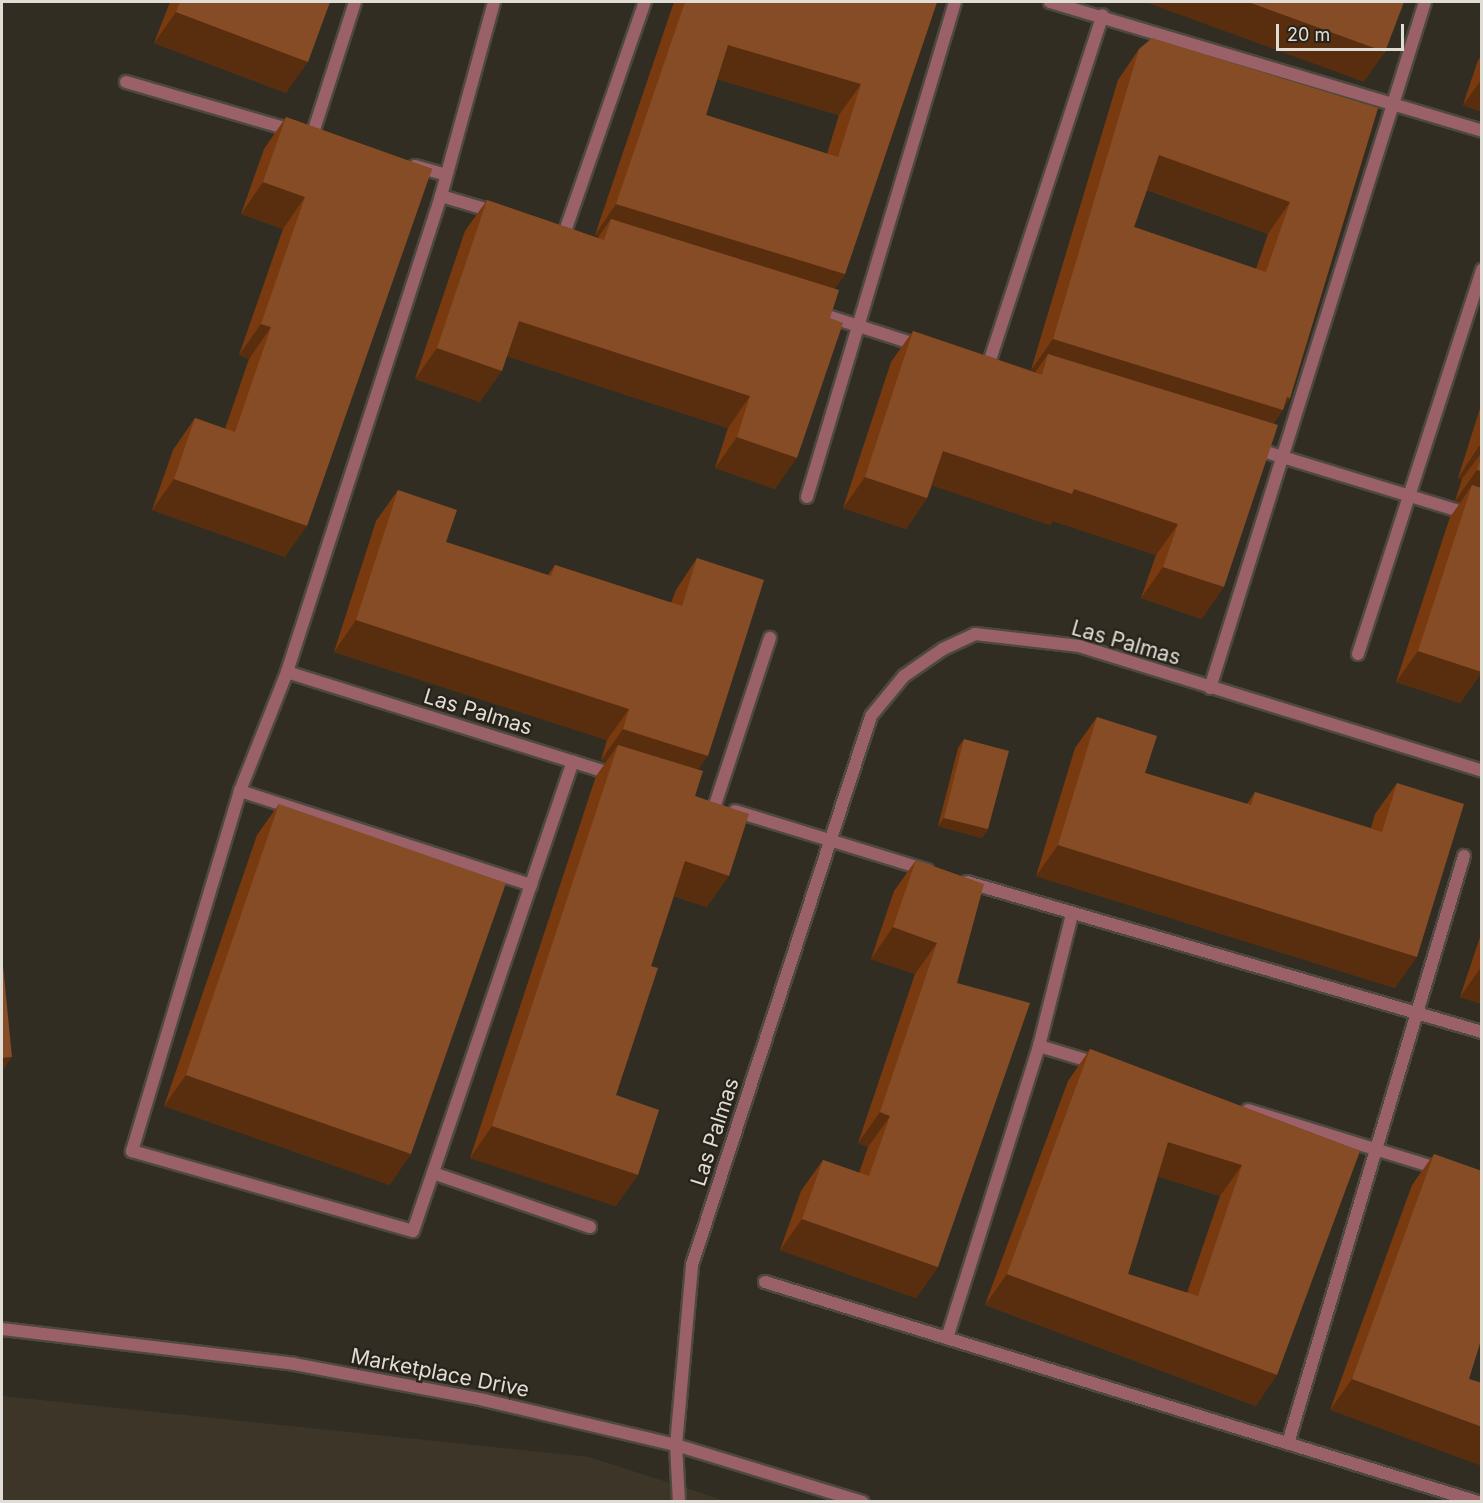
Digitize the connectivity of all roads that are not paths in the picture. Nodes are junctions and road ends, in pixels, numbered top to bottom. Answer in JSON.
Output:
{"nodes":[{"id":1,"x":355,"y":2,"type":"edge"},
{"id":2,"x":494,"y":2,"type":"edge"},
{"id":3,"x":645,"y":2,"type":"edge"},
{"id":4,"x":956,"y":2,"type":"edge"},
{"id":5,"x":1050,"y":2,"type":"edge"},
{"id":6,"x":1425,"y":2,"type":"edge"},
{"id":7,"x":1102,"y":15,"type":"junction"},
{"id":8,"x":126,"y":82,"type":"dead end"},
{"id":9,"x":1394,"y":104,"type":"junction"},
{"id":10,"x":1482,"y":131,"type":"edge"},
{"id":11,"x":402,"y":162,"type":"edge"},
{"id":12,"x":446,"y":175,"type":"junction"},
{"id":13,"x":441,"y":196,"type":"junction"},
{"id":14,"x":508,"y":216,"type":"edge"},
{"id":15,"x":564,"y":234,"type":"edge"},
{"id":16,"x":1482,"y":270,"type":"edge"},
{"id":17,"x":800,"y":308,"type":"edge"},
{"id":18,"x":856,"y":326,"type":"junction"},
{"id":19,"x":933,"y":349,"type":"edge"},
{"id":20,"x":988,"y":366,"type":"edge"},
{"id":21,"x":1237,"y":443,"type":"edge"},
{"id":22,"x":1282,"y":457,"type":"junction"},
{"id":23,"x":1411,"y":496,"type":"junction"},
{"id":24,"x":807,"y":497,"type":"dead end"},
{"id":25,"x":1482,"y":518,"type":"edge"},
{"id":26,"x":770,"y":638,"type":"dead end"},
{"id":27,"x":1358,"y":654,"type":"dead end"},
{"id":28,"x":287,"y":672,"type":"junction"},
{"id":29,"x":1210,"y":688,"type":"junction"},
{"id":30,"x":573,"y":762,"type":"junction"},
{"id":31,"x":1482,"y":771,"type":"edge"},
{"id":32,"x":628,"y":778,"type":"edge"},
{"id":33,"x":240,"y":791,"type":"junction"},
{"id":34,"x":831,"y":840,"type":"junction"},
{"id":35,"x":1464,"y":856,"type":"dead end"},
{"id":36,"x":531,"y":885,"type":"junction"},
{"id":37,"x":1072,"y":915,"type":"junction"},
{"id":38,"x":1417,"y":1014,"type":"junction"},
{"id":39,"x":1482,"y":1032,"type":"edge"},
{"id":40,"x":1039,"y":1046,"type":"junction"},
{"id":41,"x":1117,"y":1070,"type":"edge"},
{"id":42,"x":1230,"y":1104,"type":"edge"},
{"id":43,"x":1376,"y":1149,"type":"junction"},
{"id":44,"x":1450,"y":1172,"type":"edge"},
{"id":45,"x":433,"y":1173,"type":"junction"},
{"id":46,"x":590,"y":1227,"type":"dead end"},
{"id":47,"x":765,"y":1282,"type":"dead end"},
{"id":48,"x":2,"y":1329,"type":"edge"},
{"id":49,"x":947,"y":1338,"type":"junction"},
{"id":50,"x":1288,"y":1443,"type":"junction"},
{"id":51,"x":676,"y":1445,"type":"junction"},
{"id":52,"x":679,"y":1502,"type":"edge"},
{"id":53,"x":862,"y":1502,"type":"edge"},
{"id":54,"x":1478,"y":1502,"type":"edge"}],
"edges":[{"from":1,"to":8,"type":"street"},
{"from":2,"to":12,"type":"street"},
{"from":3,"to":15,"type":"street"},
{"from":4,"to":18,"type":"street"},
{"from":5,"to":7,"type":"street"},
{"from":6,"to":9,"type":"street"},
{"from":7,"to":9,"type":"street"},
{"from":7,"to":20,"type":"street"},
{"from":9,"to":10,"type":"street"},
{"from":9,"to":22,"type":"street"},
{"from":11,"to":12,"type":"street"},
{"from":12,"to":13,"type":"street"},
{"from":13,"to":14,"type":"street"},
{"from":13,"to":28,"type":"street"},
{"from":16,"to":23,"type":"street"},
{"from":17,"to":18,"type":"street"},
{"from":18,"to":19,"type":"street"},
{"from":18,"to":24,"type":"street"},
{"from":21,"to":22,"type":"street"},
{"from":22,"to":23,"type":"street"},
{"from":22,"to":29,"type":"street"},
{"from":23,"to":25,"type":"street"},
{"from":23,"to":27,"type":"street"},
{"from":26,"to":34,"type":"street"},
{"from":28,"to":30,"type":"street","name":"Las Palmas"},
{"from":28,"to":33,"type":"street"},
{"from":29,"to":31,"type":"street","name":"Las Palmas"},
{"from":29,"to":34,"type":"street","name":"Las Palmas"},
{"from":30,"to":32,"type":"street","name":"Las Palmas"},
{"from":30,"to":36,"type":"street"},
{"from":33,"to":36,"type":"street"},
{"from":33,"to":45,"type":"street"},
{"from":34,"to":37,"type":"street"},
{"from":34,"to":51,"type":"street","name":"Las Palmas"},
{"from":35,"to":38,"type":"street"},
{"from":36,"to":45,"type":"street"},
{"from":37,"to":38,"type":"street"},
{"from":37,"to":40,"type":"street"},
{"from":38,"to":39,"type":"street"},
{"from":38,"to":43,"type":"street"},
{"from":40,"to":41,"type":"street"},
{"from":40,"to":49,"type":"street"},
{"from":42,"to":43,"type":"street"},
{"from":43,"to":44,"type":"street"},
{"from":43,"to":50,"type":"street"},
{"from":45,"to":46,"type":"street"},
{"from":47,"to":49,"type":"street"},
{"from":48,"to":51,"type":"street","name":"Marketplace Drive"},
{"from":49,"to":50,"type":"street"},
{"from":50,"to":54,"type":"street"},
{"from":51,"to":52,"type":"street","name":"Las Palmas"},
{"from":51,"to":53,"type":"street","name":"Marketplace Drive"}]}
